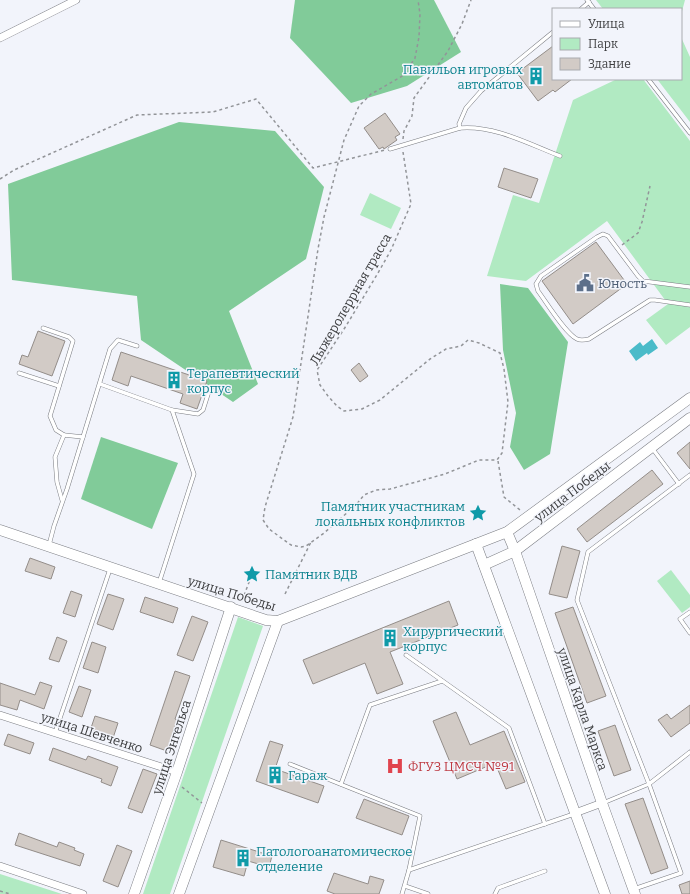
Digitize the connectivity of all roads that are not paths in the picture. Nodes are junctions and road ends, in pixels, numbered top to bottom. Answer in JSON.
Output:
{"nodes":[{"id":1,"x":76,"y":0,"type":"edge"},
{"id":2,"x":552,"y":33,"type":"edge"},
{"id":3,"x":0,"y":38,"type":"edge"},
{"id":4,"x":649,"y":80,"type":"edge"},
{"id":5,"x":460,"y":128,"type":"junction"},
{"id":6,"x":690,"y":133,"type":"edge"},
{"id":7,"x":390,"y":149,"type":"road end"},
{"id":8,"x":560,"y":156,"type":"dead end"},
{"id":9,"x":690,"y":287,"type":"edge"},
{"id":10,"x":690,"y":305,"type":"edge"},
{"id":11,"x":43,"y":328,"type":"dead end"},
{"id":12,"x":137,"y":346,"type":"dead end"},
{"id":13,"x":19,"y":373,"type":"dead end"},
{"id":14,"x":100,"y":384,"type":"junction"},
{"id":15,"x":59,"y":386,"type":"junction"},
{"id":16,"x":210,"y":388,"type":"dead end"},
{"id":17,"x":690,"y":398,"type":"edge"},
{"id":18,"x":172,"y":410,"type":"junction"},
{"id":19,"x":690,"y":418,"type":"edge"},
{"id":20,"x":64,"y":435,"type":"junction"},
{"id":21,"x":83,"y":437,"type":"junction"},
{"id":22,"x":651,"y":447,"type":"junction"},
{"id":23,"x":690,"y":475,"type":"edge"},
{"id":24,"x":679,"y":484,"type":"junction"},
{"id":25,"x":63,"y":501,"type":"junction"},
{"id":26,"x":0,"y":530,"type":"edge"},
{"id":27,"x":506,"y":532,"type":"junction"},
{"id":28,"x":476,"y":544,"type":"junction"},
{"id":29,"x":49,"y":546,"type":"junction"},
{"id":30,"x":515,"y":551,"type":"junction"},
{"id":31,"x":484,"y":565,"type":"junction"},
{"id":32,"x":111,"y":567,"type":"junction"},
{"id":33,"x":159,"y":583,"type":"junction"},
{"id":34,"x":231,"y":607,"type":"junction"},
{"id":35,"x":690,"y":612,"type":"edge"},
{"id":36,"x":278,"y":621,"type":"junction"},
{"id":37,"x":690,"y":633,"type":"edge"},
{"id":38,"x":406,"y":655,"type":"dead end"},
{"id":39,"x":442,"y":681,"type":"junction"},
{"id":40,"x":0,"y":715,"type":"edge"},
{"id":41,"x":55,"y":733,"type":"junction"},
{"id":42,"x":690,"y":752,"type":"edge"},
{"id":43,"x":290,"y":764,"type":"dead end"},
{"id":44,"x":176,"y":776,"type":"junction"},
{"id":45,"x":341,"y":784,"type":"junction"},
{"id":46,"x":649,"y":784,"type":"junction"},
{"id":47,"x":602,"y":803,"type":"junction"},
{"id":48,"x":575,"y":813,"type":"junction"},
{"id":49,"x":545,"y":824,"type":"junction"},
{"id":50,"x":0,"y":866,"type":"edge"},
{"id":51,"x":409,"y":870,"type":"junction"},
{"id":52,"x":545,"y":871,"type":"dead end"},
{"id":53,"x":405,"y":886,"type":"junction"},
{"id":54,"x":634,"y":892,"type":"edge"},
{"id":55,"x":83,"y":894,"type":"edge"},
{"id":56,"x":134,"y":894,"type":"edge"},
{"id":57,"x":179,"y":894,"type":"edge"},
{"id":58,"x":402,"y":894,"type":"edge"},
{"id":59,"x":428,"y":894,"type":"edge"},
{"id":60,"x":495,"y":894,"type":"edge"},
{"id":61,"x":605,"y":894,"type":"edge"}],
"edges":[{"from":1,"to":3,"type":"street"},
{"from":2,"to":5,"type":"lane"},
{"from":4,"to":6,"type":"lane"},
{"from":5,"to":7,"type":"lane"},
{"from":5,"to":8,"type":"lane"},
{"from":9,"to":10,"type":"lane"},
{"from":11,"to":15,"type":"lane"},
{"from":12,"to":14,"type":"lane"},
{"from":13,"to":15,"type":"lane"},
{"from":14,"to":18,"type":"lane"},
{"from":14,"to":21,"type":"lane"},
{"from":15,"to":20,"type":"lane"},
{"from":16,"to":18,"type":"lane"},
{"from":17,"to":27,"type":"main road","name":"улица Победы"},
{"from":18,"to":33,"type":"lane"},
{"from":19,"to":22,"type":"main road","name":"улица Победы"},
{"from":20,"to":21,"type":"lane"},
{"from":20,"to":25,"type":"lane"},
{"from":21,"to":25,"type":"lane"},
{"from":22,"to":24,"type":"lane"},
{"from":22,"to":30,"type":"main road","name":"улица Победы"},
{"from":23,"to":24,"type":"lane"},
{"from":24,"to":46,"type":"lane"},
{"from":25,"to":29,"type":"lane"},
{"from":26,"to":29,"type":"main road","name":"улица Победы"},
{"from":27,"to":28,"type":"main road","name":"улица Победы"},
{"from":27,"to":30,"type":"main road","name":"улица Карла Маркса"},
{"from":28,"to":31,"type":"main road"},
{"from":28,"to":36,"type":"main road","name":"улица Победы"},
{"from":29,"to":32,"type":"main road","name":"улица Победы"},
{"from":30,"to":31,"type":"main road","name":"улица Победы"},
{"from":30,"to":47,"type":"main road","name":"улица Карла Маркса"},
{"from":31,"to":48,"type":"main road"},
{"from":32,"to":33,"type":"main road","name":"улица Победы"},
{"from":32,"to":41,"type":"lane"},
{"from":33,"to":34,"type":"main road","name":"улица Победы"},
{"from":34,"to":36,"type":"main road","name":"улица Победы"},
{"from":34,"to":44,"type":"main road","name":"улица Энгельса"},
{"from":35,"to":37,"type":"lane"},
{"from":36,"to":57,"type":"main road"},
{"from":38,"to":39,"type":"lane"},
{"from":39,"to":45,"type":"lane"},
{"from":39,"to":49,"type":"lane"},
{"from":40,"to":41,"type":"street","name":"улица Шевченко"},
{"from":41,"to":44,"type":"street","name":"улица Шевченко"},
{"from":42,"to":46,"type":"lane"},
{"from":43,"to":45,"type":"lane"},
{"from":44,"to":56,"type":"main road","name":"улица Энгельса"},
{"from":45,"to":51,"type":"lane"},
{"from":46,"to":47,"type":"lane"},
{"from":46,"to":54,"type":"lane"},
{"from":47,"to":48,"type":"street"},
{"from":47,"to":54,"type":"main road","name":"улица Карла Маркса"},
{"from":48,"to":49,"type":"lane"},
{"from":48,"to":61,"type":"main road"},
{"from":49,"to":51,"type":"lane"},
{"from":50,"to":55,"type":"street"},
{"from":51,"to":53,"type":"lane"},
{"from":52,"to":60,"type":"lane"},
{"from":53,"to":58,"type":"lane"},
{"from":53,"to":59,"type":"lane"}]}
